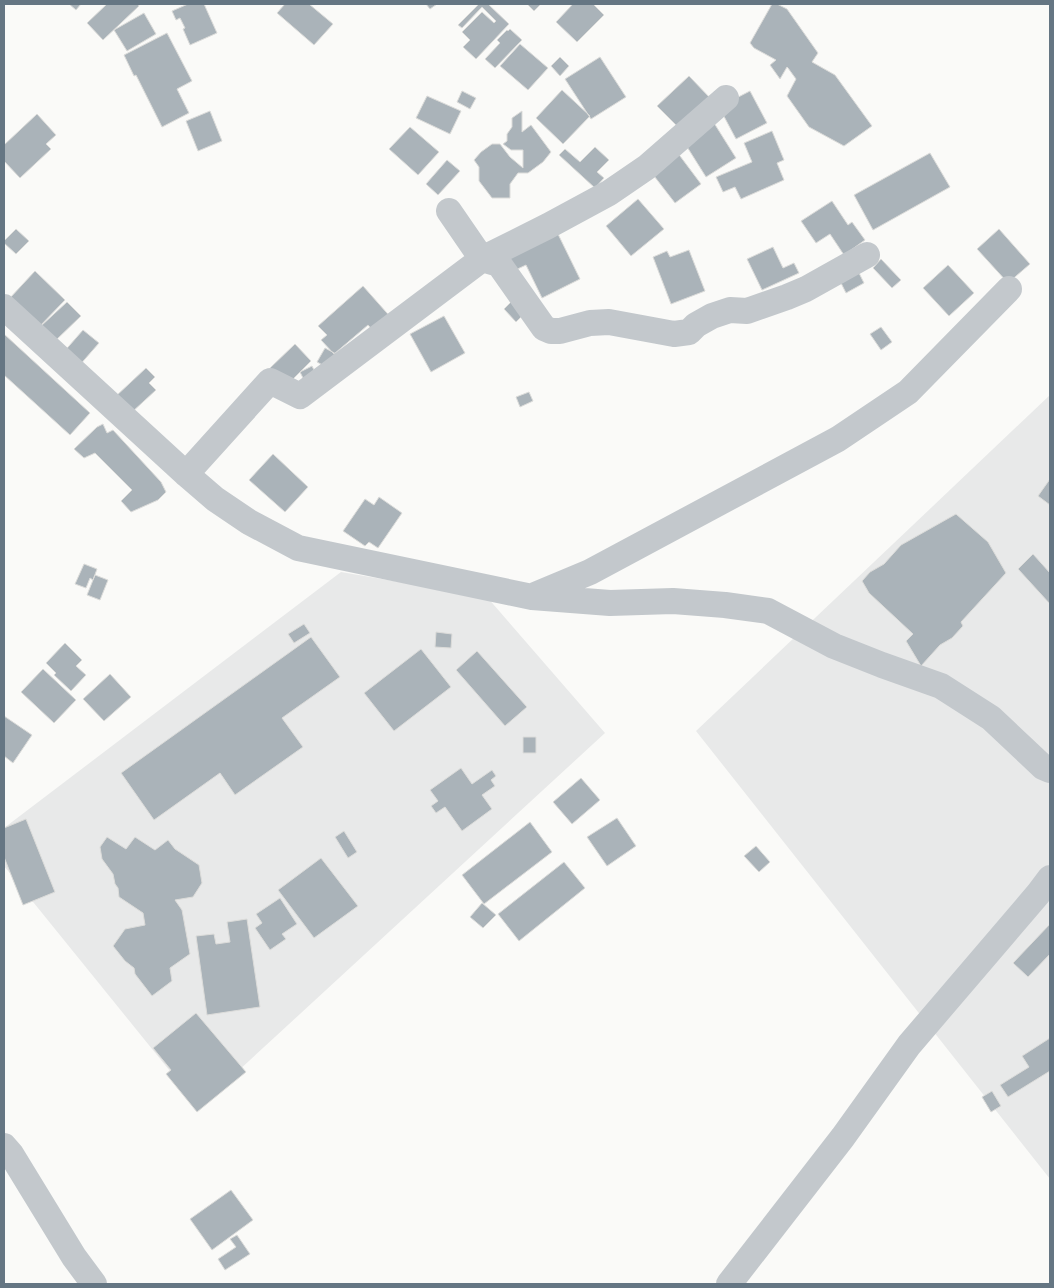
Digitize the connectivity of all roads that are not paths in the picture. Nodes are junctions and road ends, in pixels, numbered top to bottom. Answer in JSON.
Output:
{"nodes":[{"id":1,"x":726,"y":98,"type":"dead end"},
{"id":2,"x":448,"y":211,"type":"dead end"},
{"id":3,"x":867,"y":255,"type":"dead end"},
{"id":4,"x":482,"y":259,"type":"junction"},
{"id":5,"x":1009,"y":289,"type":"dead end"},
{"id":6,"x":4,"y":307,"type":"edge"},
{"id":7,"x":186,"y":474,"type":"junction"},
{"id":8,"x":532,"y":596,"type":"junction"},
{"id":9,"x":1050,"y":770,"type":"edge"},
{"id":10,"x":1050,"y":878,"type":"edge"},
{"id":11,"x":4,"y":1146,"type":"edge"},
{"id":12,"x":94,"y":1284,"type":"edge"},
{"id":13,"x":729,"y":1284,"type":"edge"}],
"edges":[{"from":1,"to":4,"type":"street"},
{"from":2,"to":4,"type":"street"},
{"from":3,"to":4,"type":"street"},
{"from":4,"to":7,"type":"street"},
{"from":5,"to":8,"type":"street"},
{"from":6,"to":7,"type":"street"},
{"from":7,"to":8,"type":"street"},
{"from":8,"to":9,"type":"street"},
{"from":10,"to":13,"type":"street"},
{"from":11,"to":12,"type":"street"}]}
